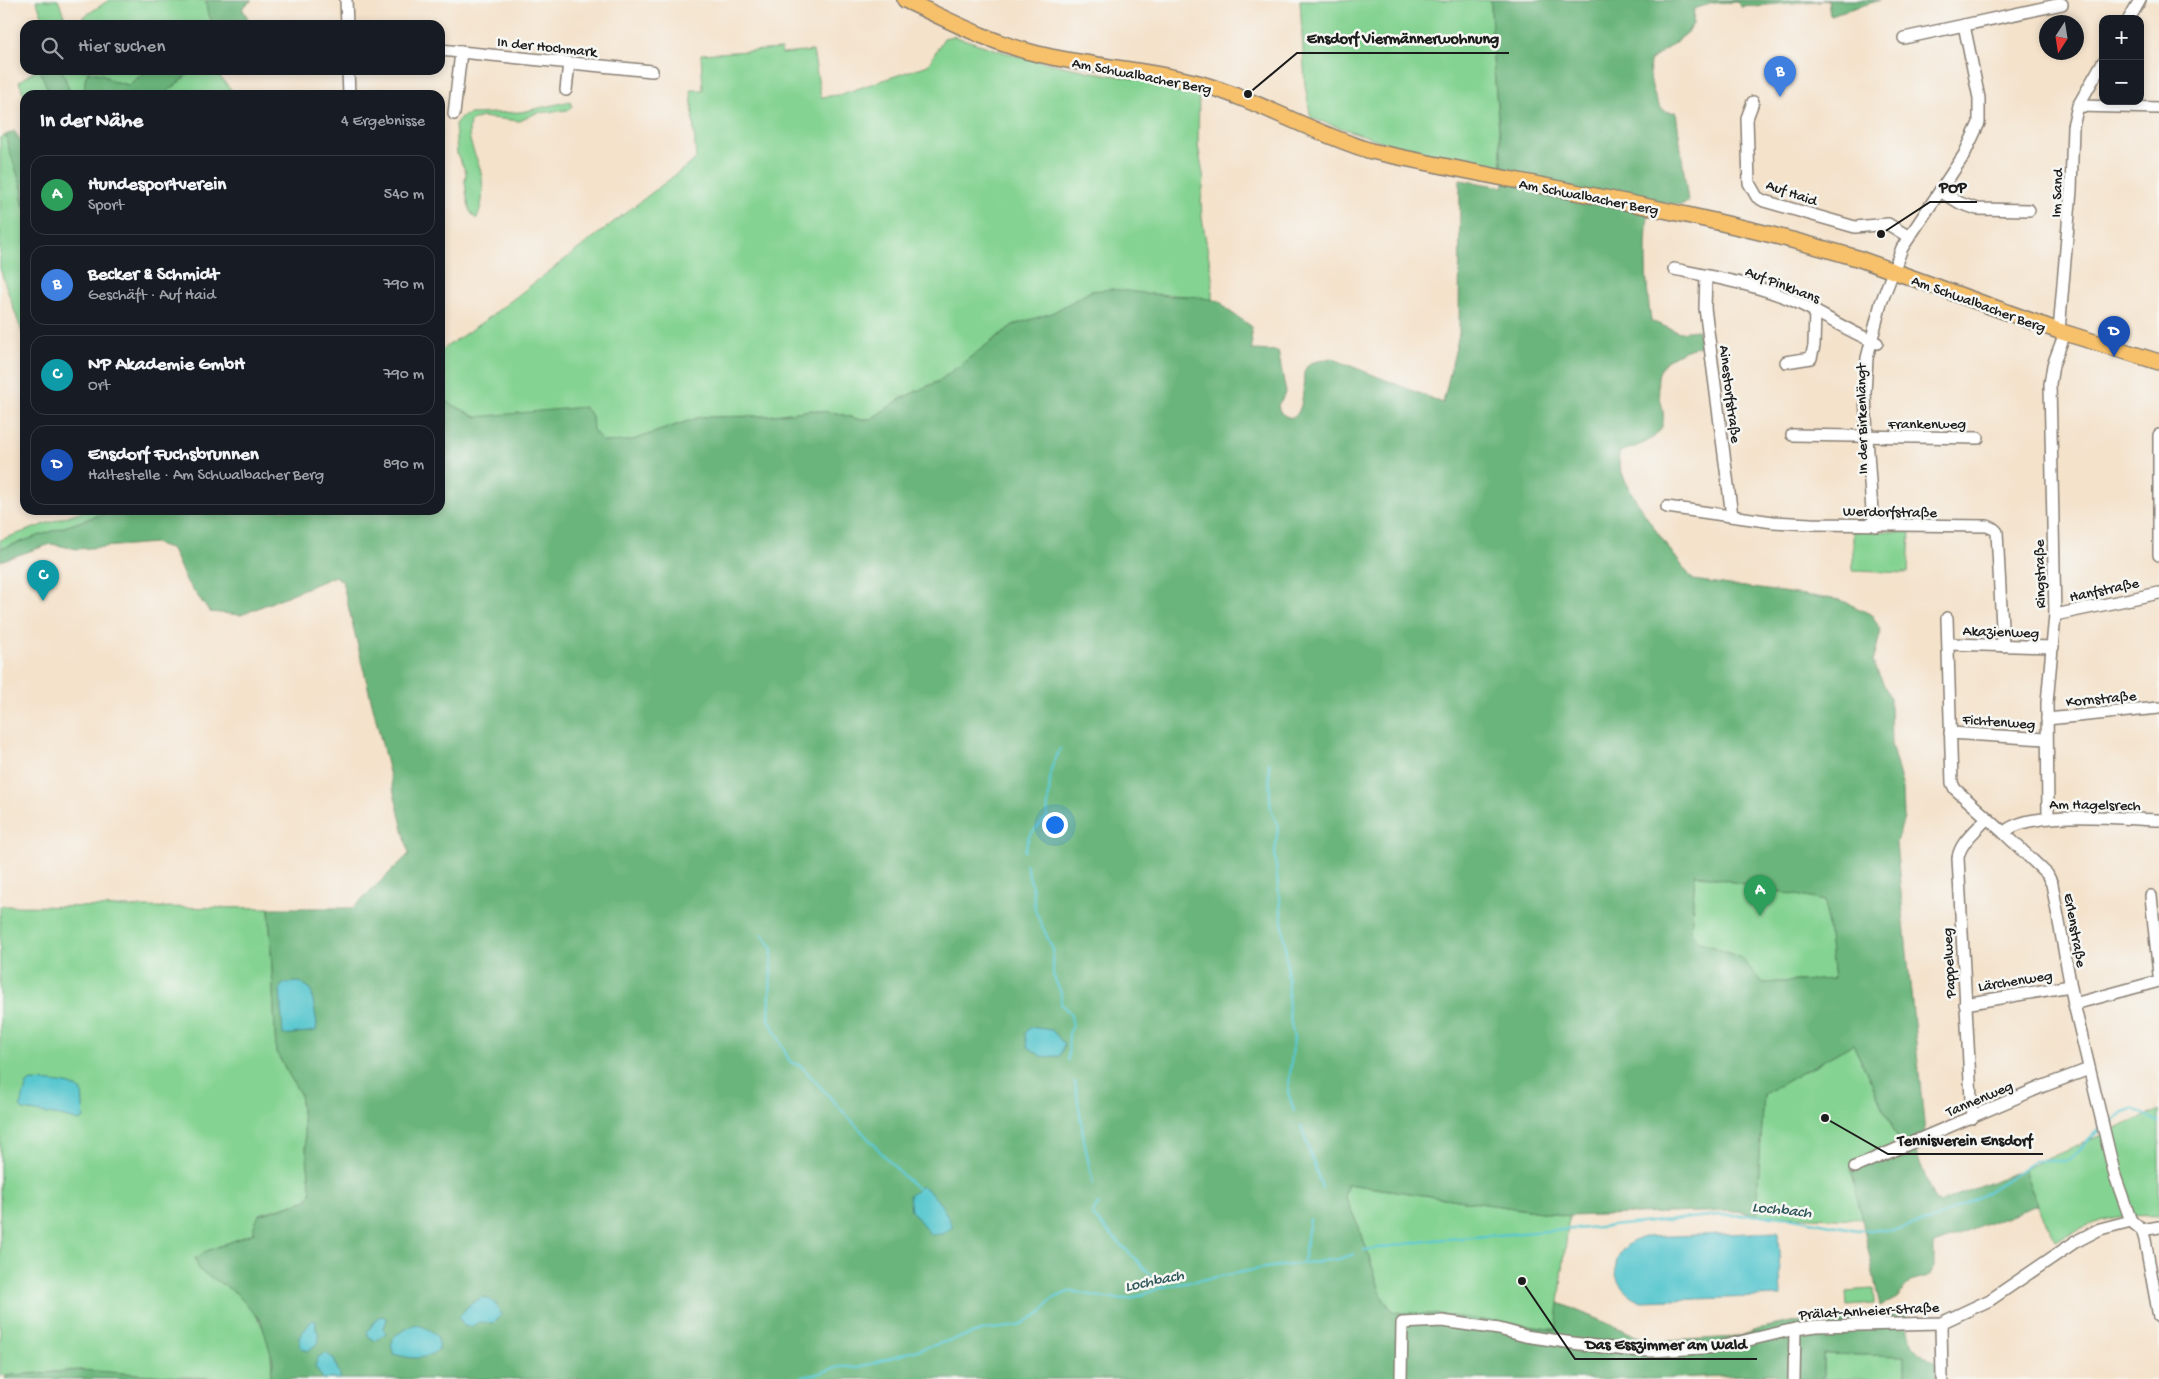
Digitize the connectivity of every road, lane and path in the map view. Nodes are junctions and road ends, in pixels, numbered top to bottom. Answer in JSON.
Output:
{"nodes":[{"id":1,"x":346,"y":0,"type":"edge"},
{"id":2,"x":905,"y":0,"type":"edge"},
{"id":3,"x":2140,"y":0,"type":"edge"},
{"id":4,"x":2062,"y":4,"type":"dead end"},
{"id":5,"x":2131,"y":15,"type":"edge"},
{"id":6,"x":346,"y":20,"type":"edge"},
{"id":7,"x":1964,"y":25,"type":"junction"},
{"id":8,"x":1904,"y":38,"type":"dead end"},
{"id":9,"x":445,"y":50,"type":"edge"},
{"id":10,"x":461,"y":52,"type":"junction"},
{"id":11,"x":569,"y":63,"type":"junction"},
{"id":12,"x":2099,"y":69,"type":"edge"},
{"id":13,"x":652,"y":71,"type":"dead end"},
{"id":14,"x":348,"y":75,"type":"edge"},
{"id":15,"x":349,"y":90,"type":"edge"},
{"id":16,"x":566,"y":90,"type":"dead end"},
{"id":17,"x":1753,"y":102,"type":"dead end"},
{"id":18,"x":2078,"y":106,"type":"junction"},
{"id":19,"x":2159,"y":108,"type":"edge"},
{"id":20,"x":454,"y":114,"type":"dead end"},
{"id":21,"x":1940,"y":191,"type":"junction"},
{"id":22,"x":2029,"y":210,"type":"dead end"},
{"id":23,"x":1909,"y":237,"type":"junction"},
{"id":24,"x":1674,"y":269,"type":"dead end"},
{"id":25,"x":1893,"y":272,"type":"junction"},
{"id":26,"x":1706,"y":276,"type":"junction"},
{"id":27,"x":1815,"y":311,"type":"junction"},
{"id":28,"x":2062,"y":332,"type":"junction"},
{"id":29,"x":1874,"y":342,"type":"junction"},
{"id":30,"x":1786,"y":362,"type":"dead end"},
{"id":31,"x":2159,"y":362,"type":"edge"},
{"id":32,"x":1792,"y":435,"type":"dead end"},
{"id":33,"x":2159,"y":435,"type":"edge"},
{"id":34,"x":1871,"y":438,"type":"junction"},
{"id":35,"x":1978,"y":438,"type":"dead end"},
{"id":36,"x":1667,"y":507,"type":"dead end"},
{"id":37,"x":1732,"y":516,"type":"junction"},
{"id":38,"x":1876,"y":526,"type":"junction"},
{"id":39,"x":2159,"y":555,"type":"edge"},
{"id":40,"x":2159,"y":593,"type":"edge"},
{"id":41,"x":2055,"y":615,"type":"junction"},
{"id":42,"x":1946,"y":618,"type":"dead end"},
{"id":43,"x":1949,"y":644,"type":"junction"},
{"id":44,"x":2003,"y":646,"type":"junction"},
{"id":45,"x":2053,"y":647,"type":"junction"},
{"id":46,"x":2159,"y":708,"type":"edge"},
{"id":47,"x":2046,"y":719,"type":"junction"},
{"id":48,"x":1950,"y":733,"type":"junction"},
{"id":49,"x":2046,"y":739,"type":"junction"},
{"id":50,"x":2048,"y":817,"type":"junction"},
{"id":51,"x":1987,"y":818,"type":"junction"},
{"id":52,"x":2159,"y":820,"type":"edge"},
{"id":53,"x":2004,"y":833,"type":"junction"},
{"id":54,"x":2151,"y":896,"type":"dead end"},
{"id":55,"x":2159,"y":975,"type":"edge"},
{"id":56,"x":2159,"y":981,"type":"edge"},
{"id":57,"x":2070,"y":986,"type":"junction"},
{"id":58,"x":1965,"y":1004,"type":"junction"},
{"id":59,"x":2074,"y":1004,"type":"junction"},
{"id":60,"x":2089,"y":1069,"type":"junction"},
{"id":61,"x":1972,"y":1118,"type":"junction"},
{"id":62,"x":1855,"y":1167,"type":"dead end"},
{"id":63,"x":2131,"y":1221,"type":"junction"},
{"id":64,"x":2159,"y":1227,"type":"edge"},
{"id":65,"x":2142,"y":1230,"type":"junction"},
{"id":66,"x":2159,"y":1318,"type":"edge"},
{"id":67,"x":1941,"y":1323,"type":"junction"},
{"id":68,"x":1795,"y":1329,"type":"junction"},
{"id":69,"x":1401,"y":1379,"type":"edge"},
{"id":70,"x":1794,"y":1379,"type":"edge"},
{"id":71,"x":1942,"y":1379,"type":"edge"}],
"edges":[{"from":1,"to":6,"type":"street"},
{"from":2,"to":25,"type":"main road","name":"Am Schwalbacher Berg"},
{"from":3,"to":5,"type":"street"},
{"from":4,"to":7,"type":"street"},
{"from":7,"to":8,"type":"street"},
{"from":7,"to":21,"type":"street","name":"In der Birkenlängt"},
{"from":9,"to":10,"type":"street","name":"In der Hochmark"},
{"from":10,"to":11,"type":"street","name":"In der Hochmark"},
{"from":10,"to":20,"type":"street"},
{"from":11,"to":13,"type":"street","name":"In der Hochmark"},
{"from":11,"to":16,"type":"street"},
{"from":12,"to":18,"type":"street","name":"Im Sand"},
{"from":14,"to":15,"type":"street"},
{"from":17,"to":23,"type":"street","name":"Auf Haid"},
{"from":18,"to":19,"type":"street"},
{"from":18,"to":28,"type":"street","name":"Im Sand"},
{"from":21,"to":22,"type":"street"},
{"from":21,"to":23,"type":"street","name":"In der Birkenlängt"},
{"from":23,"to":25,"type":"street","name":"In der Birkenlängt"},
{"from":24,"to":26,"type":"street","name":"Auf Pinkhans"},
{"from":25,"to":28,"type":"main road","name":"Am Schwalbacher Berg"},
{"from":25,"to":29,"type":"street","name":"In der Birkenlängt"},
{"from":26,"to":27,"type":"street","name":"Auf Pinkhans"},
{"from":26,"to":37,"type":"street","name":"Ainestorfstraße"},
{"from":27,"to":29,"type":"street","name":"Auf Pinkhans"},
{"from":27,"to":30,"type":"street"},
{"from":28,"to":31,"type":"main road","name":"Am Schwalbacher Berg"},
{"from":28,"to":41,"type":"street","name":"Ringstraße"},
{"from":29,"to":34,"type":"street","name":"In der Birkenlängt"},
{"from":32,"to":34,"type":"street","name":"Frankenweg"},
{"from":33,"to":39,"type":"street"},
{"from":34,"to":35,"type":"street","name":"Frankenweg"},
{"from":34,"to":38,"type":"street","name":"In der Birkenlängt"},
{"from":36,"to":37,"type":"street","name":"Werdorfstraße"},
{"from":37,"to":38,"type":"street","name":"Werdorfstraße"},
{"from":38,"to":44,"type":"street","name":"Werdorfstraße"},
{"from":40,"to":41,"type":"street","name":"Hanfstraße"},
{"from":41,"to":45,"type":"street","name":"Ringstraße"},
{"from":42,"to":43,"type":"street","name":"Erlenstraße"},
{"from":43,"to":44,"type":"street","name":"Akazienweg"},
{"from":43,"to":48,"type":"street","name":"Erlenstraße"},
{"from":44,"to":45,"type":"street","name":"Akazienweg"},
{"from":45,"to":47,"type":"street","name":"Ringstraße"},
{"from":46,"to":47,"type":"street","name":"Kornstraße"},
{"from":47,"to":49,"type":"street","name":"Ringstraße"},
{"from":48,"to":49,"type":"street","name":"Fichtenweg"},
{"from":48,"to":51,"type":"street","name":"Erlenstraße"},
{"from":49,"to":50,"type":"street","name":"Ringstraße"},
{"from":50,"to":52,"type":"street","name":"Am Hagelsrech"},
{"from":50,"to":53,"type":"street","name":"Am Hagelsrech"},
{"from":51,"to":53,"type":"street","name":"Erlenstraße"},
{"from":51,"to":58,"type":"street","name":"Pappelweg"},
{"from":53,"to":57,"type":"street","name":"Erlenstraße"},
{"from":54,"to":55,"type":"street"},
{"from":56,"to":59,"type":"street"},
{"from":57,"to":58,"type":"street","name":"Lärchenweg"},
{"from":57,"to":59,"type":"street","name":"Erlenstraße"},
{"from":58,"to":61,"type":"street","name":"Pappelweg"},
{"from":59,"to":60,"type":"street","name":"Erlenstraße"},
{"from":60,"to":61,"type":"street","name":"Tannenweg"},
{"from":60,"to":63,"type":"street","name":"Erlenstraße"},
{"from":61,"to":62,"type":"street","name":"Tannenweg"},
{"from":63,"to":65,"type":"street"},
{"from":63,"to":67,"type":"street","name":"Prälat-Anheier-Straße"},
{"from":64,"to":65,"type":"street"},
{"from":65,"to":66,"type":"street"},
{"from":67,"to":68,"type":"street","name":"Prälat-Anheier-Straße"},
{"from":67,"to":71,"type":"street"},
{"from":68,"to":69,"type":"street","name":"Prälat-Anheier-Straße"},
{"from":68,"to":70,"type":"street"}]}
